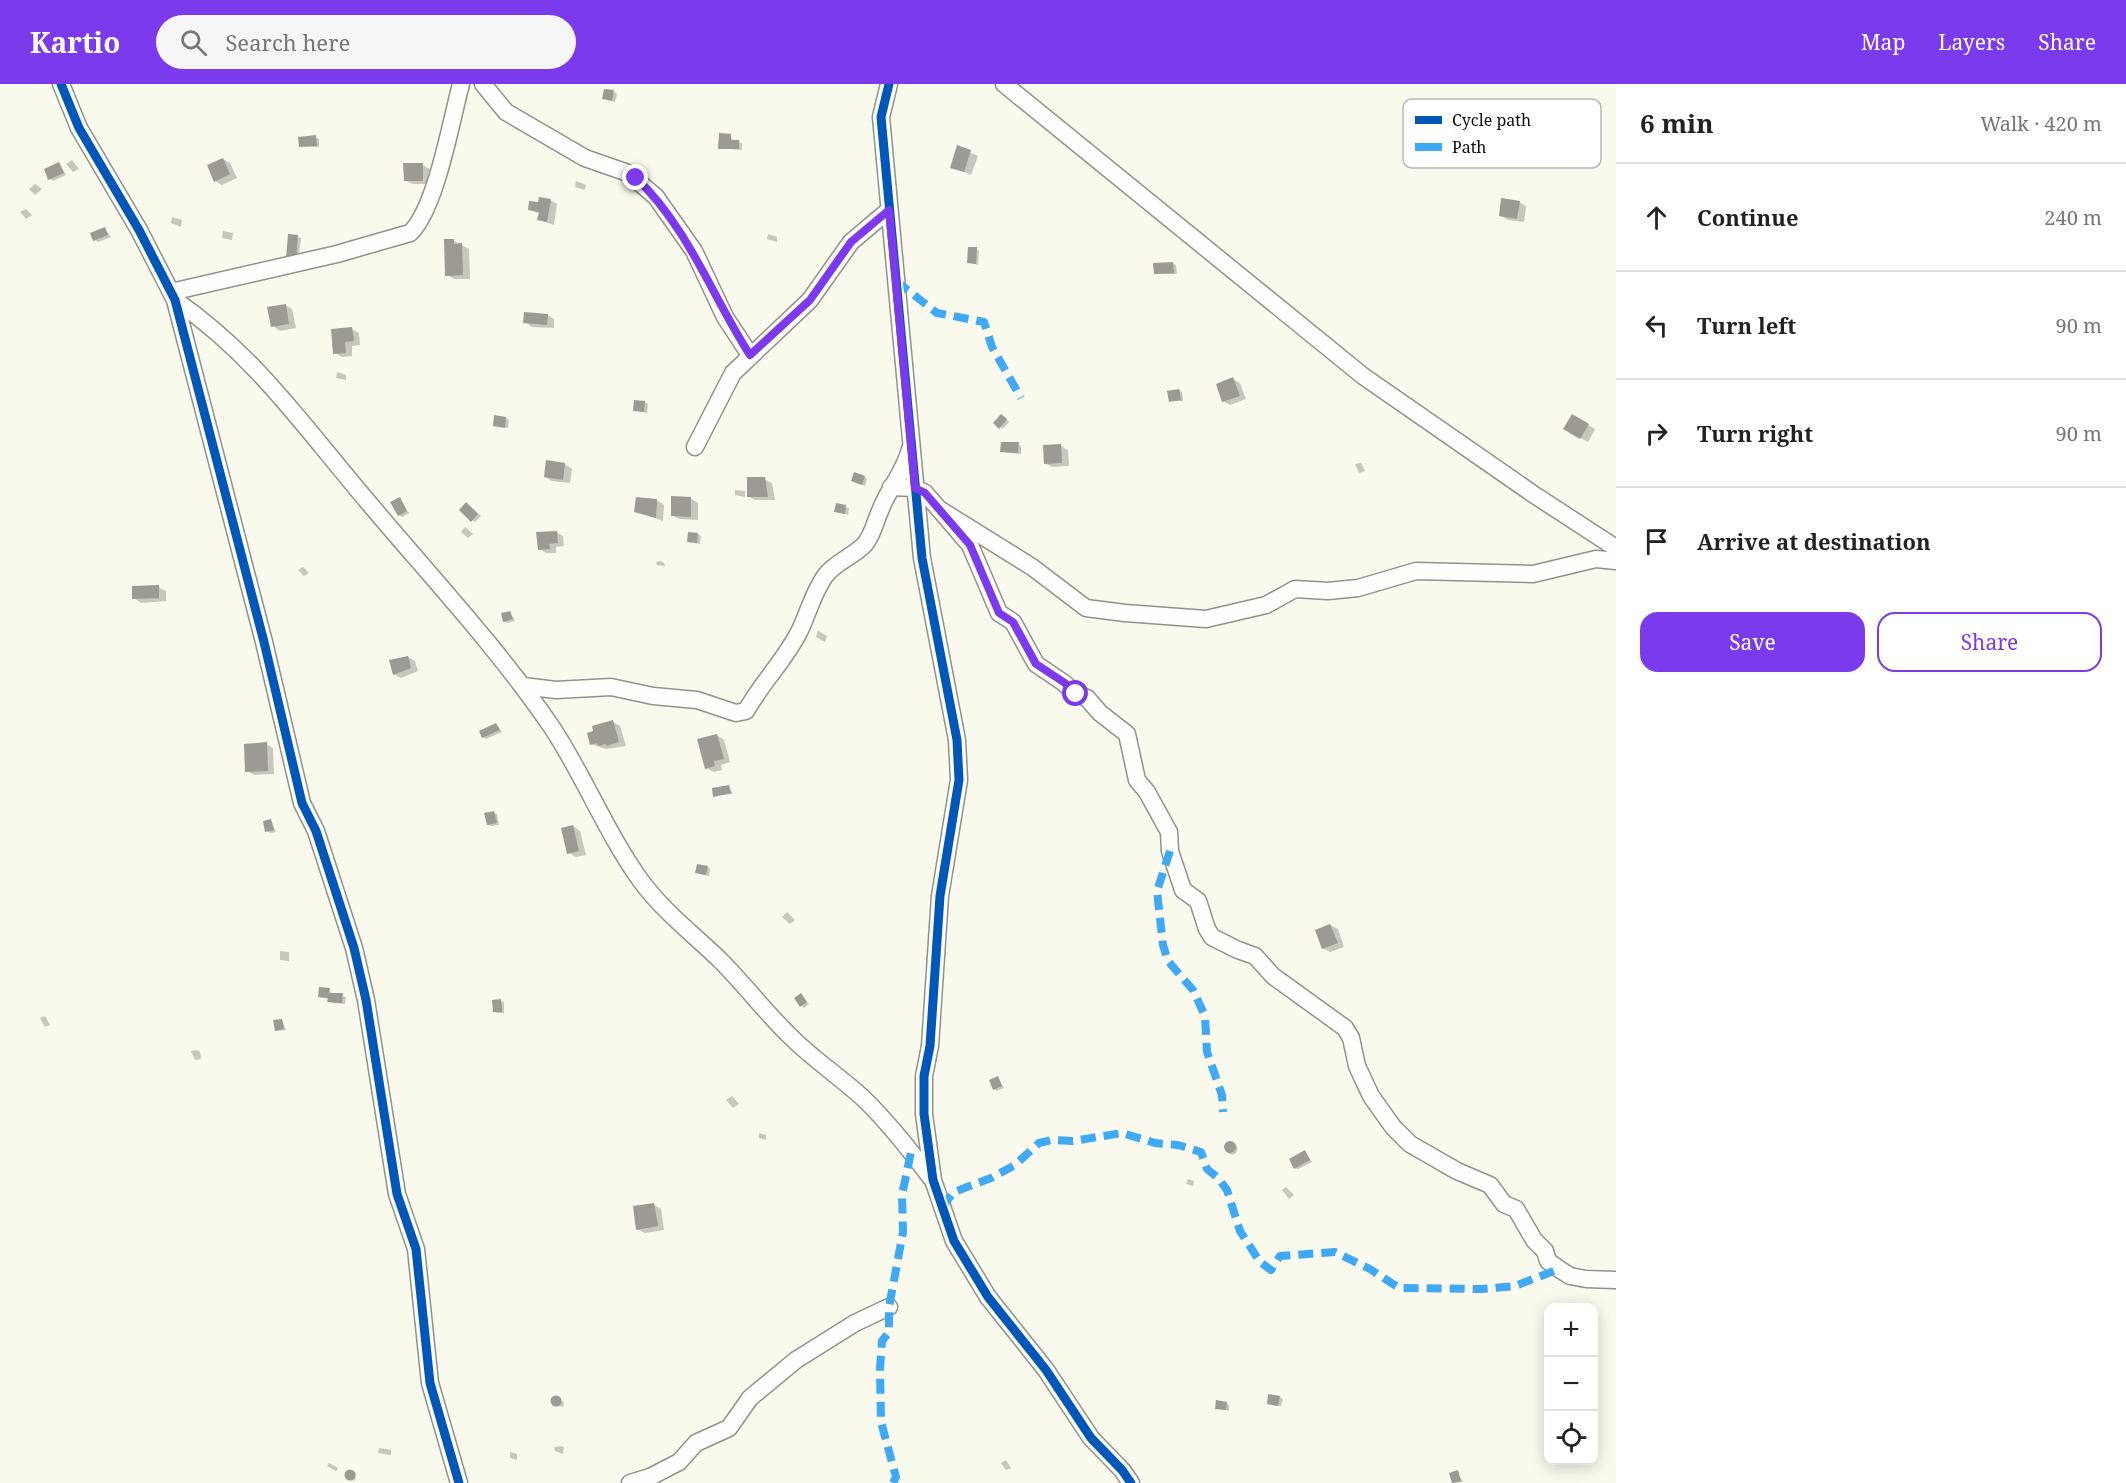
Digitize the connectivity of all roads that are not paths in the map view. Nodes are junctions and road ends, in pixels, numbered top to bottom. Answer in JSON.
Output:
{"nodes":[{"id":1,"x":61,"y":84,"type":"edge"},
{"id":2,"x":461,"y":84,"type":"edge"},
{"id":3,"x":483,"y":84,"type":"edge"},
{"id":4,"x":889,"y":84,"type":"edge"},
{"id":5,"x":1004,"y":84,"type":"edge"},
{"id":6,"x":889,"y":210,"type":"junction"},
{"id":7,"x":173,"y":296,"type":"junction"},
{"id":8,"x":750,"y":355,"type":"junction"},
{"id":9,"x":911,"y":445,"type":"junction"},
{"id":10,"x":695,"y":447,"type":"dead end"},
{"id":11,"x":891,"y":487,"type":"junction"},
{"id":12,"x":915,"y":488,"type":"junction"},
{"id":13,"x":939,"y":509,"type":"junction"},
{"id":14,"x":1616,"y":548,"type":"edge"},
{"id":15,"x":1616,"y":561,"type":"edge"},
{"id":16,"x":523,"y":686,"type":"junction"},
{"id":17,"x":933,"y":1180,"type":"junction"},
{"id":18,"x":1616,"y":1280,"type":"edge"},
{"id":19,"x":889,"y":1307,"type":"dead end"},
{"id":20,"x":459,"y":1483,"type":"edge"},
{"id":21,"x":630,"y":1483,"type":"edge"},
{"id":22,"x":1131,"y":1483,"type":"edge"}],
"edges":[{"from":1,"to":7,"type":"street"},
{"from":2,"to":7,"type":"street"},
{"from":3,"to":8,"type":"street"},
{"from":4,"to":6,"type":"street"},
{"from":5,"to":14,"type":"street"},
{"from":6,"to":8,"type":"street"},
{"from":6,"to":9,"type":"street"},
{"from":7,"to":16,"type":"street"},
{"from":7,"to":20,"type":"street"},
{"from":8,"to":10,"type":"street"},
{"from":9,"to":11,"type":"street"},
{"from":9,"to":12,"type":"street"},
{"from":11,"to":12,"type":"street"},
{"from":11,"to":16,"type":"street"},
{"from":12,"to":13,"type":"street"},
{"from":12,"to":17,"type":"street"},
{"from":13,"to":15,"type":"street"},
{"from":13,"to":18,"type":"street"},
{"from":16,"to":17,"type":"street"},
{"from":17,"to":22,"type":"street"},
{"from":19,"to":21,"type":"street"}]}
